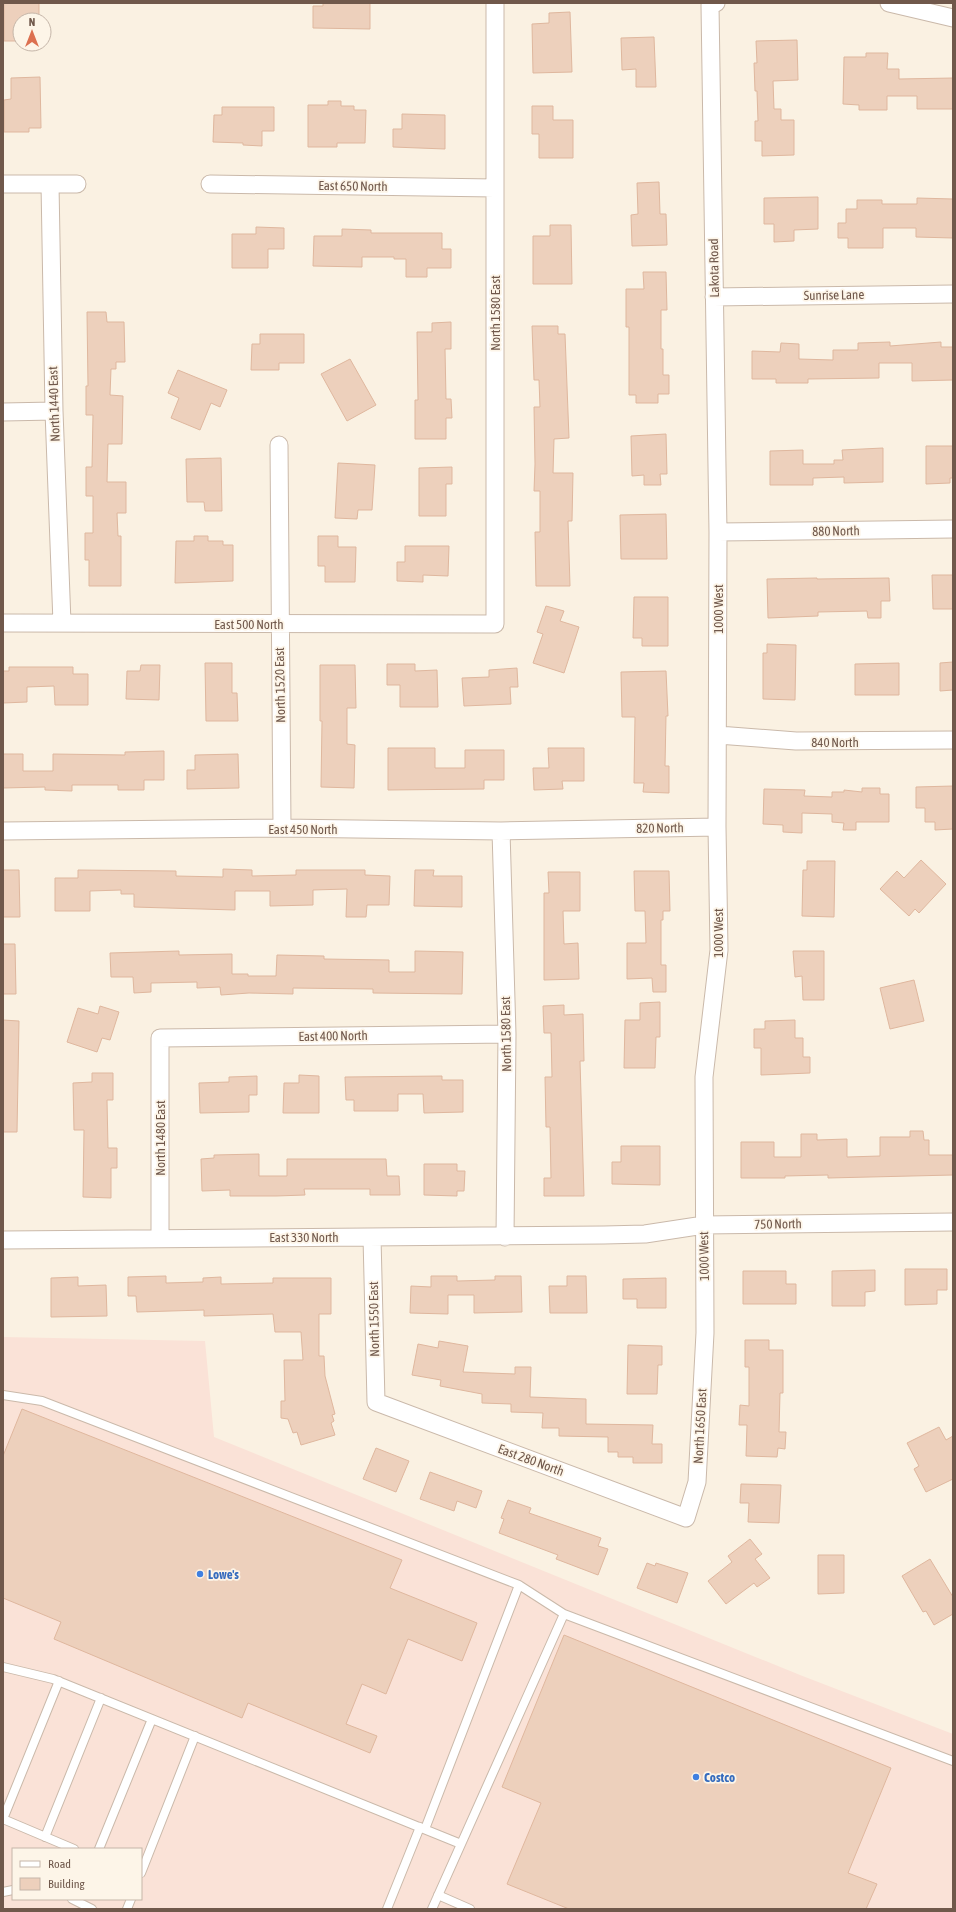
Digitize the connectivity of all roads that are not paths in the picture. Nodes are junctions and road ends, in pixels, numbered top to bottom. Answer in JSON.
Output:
{"nodes":[{"id":1,"x":495,"y":3,"type":"edge"},
{"id":2,"x":889,"y":3,"type":"edge"},
{"id":3,"x":713,"y":4,"type":"edge"},
{"id":4,"x":953,"y":18,"type":"edge"},
{"id":5,"x":3,"y":184,"type":"edge"},
{"id":6,"x":50,"y":184,"type":"junction"},
{"id":7,"x":77,"y":184,"type":"dead end"},
{"id":8,"x":210,"y":184,"type":"dead end"},
{"id":9,"x":495,"y":188,"type":"junction"},
{"id":10,"x":953,"y":294,"type":"edge"},
{"id":11,"x":714,"y":297,"type":"junction"},
{"id":12,"x":54,"y":411,"type":"junction"},
{"id":13,"x":3,"y":412,"type":"edge"},
{"id":14,"x":279,"y":445,"type":"dead end"},
{"id":15,"x":953,"y":529,"type":"edge"},
{"id":16,"x":718,"y":532,"type":"junction"},
{"id":17,"x":3,"y":623,"type":"edge"},
{"id":18,"x":62,"y":623,"type":"junction"},
{"id":19,"x":280,"y":624,"type":"junction"},
{"id":20,"x":495,"y":624,"type":"joint"},
{"id":21,"x":718,"y":735,"type":"junction"},
{"id":22,"x":953,"y":740,"type":"edge"},
{"id":23,"x":282,"y":828,"type":"junction"},
{"id":24,"x":603,"y":828,"type":"joint"},
{"id":25,"x":717,"y":828,"type":"junction"},
{"id":26,"x":3,"y":831,"type":"edge"},
{"id":27,"x":501,"y":831,"type":"junction"},
{"id":28,"x":506,"y":1034,"type":"junction"},
{"id":29,"x":160,"y":1038,"type":"joint"},
{"id":30,"x":953,"y":1222,"type":"edge"},
{"id":31,"x":704,"y":1225,"type":"junction"},
{"id":32,"x":604,"y":1235,"type":"joint"},
{"id":33,"x":372,"y":1236,"type":"junction"},
{"id":34,"x":505,"y":1236,"type":"junction"},
{"id":35,"x":160,"y":1238,"type":"junction"},
{"id":36,"x":3,"y":1240,"type":"edge"},
{"id":37,"x":705,"y":1333,"type":"joint"},
{"id":38,"x":3,"y":1395,"type":"edge"},
{"id":39,"x":376,"y":1402,"type":"joint"},
{"id":40,"x":686,"y":1518,"type":"joint"},
{"id":41,"x":519,"y":1585,"type":"junction"},
{"id":42,"x":564,"y":1614,"type":"junction"},
{"id":43,"x":3,"y":1667,"type":"edge"},
{"id":44,"x":59,"y":1681,"type":"junction"},
{"id":45,"x":101,"y":1698,"type":"junction"},
{"id":46,"x":152,"y":1719,"type":"junction"},
{"id":47,"x":195,"y":1736,"type":"junction"},
{"id":48,"x":953,"y":1761,"type":"edge"},
{"id":49,"x":3,"y":1819,"type":"edge"},
{"id":50,"x":422,"y":1828,"type":"junction"},
{"id":51,"x":45,"y":1837,"type":"junction"},
{"id":52,"x":461,"y":1844,"type":"junction"},
{"id":53,"x":72,"y":1848,"type":"edge"},
{"id":54,"x":99,"y":1848,"type":"edge"},
{"id":55,"x":142,"y":1870,"type":"edge"},
{"id":56,"x":438,"y":1895,"type":"junction"},
{"id":57,"x":76,"y":1900,"type":"edge"},
{"id":58,"x":90,"y":1909,"type":"edge"},
{"id":59,"x":387,"y":1909,"type":"edge"},
{"id":60,"x":432,"y":1909,"type":"edge"},
{"id":61,"x":470,"y":1909,"type":"edge"}],
"edges":[{"from":1,"to":9,"type":"street","name":"North 1580 East"},
{"from":2,"to":4,"type":"street"},
{"from":3,"to":11,"type":"street","name":"Lakota Road"},
{"from":5,"to":6,"type":"street"},
{"from":6,"to":7,"type":"street"},
{"from":6,"to":12,"type":"street","name":"North 1440 East"},
{"from":8,"to":9,"type":"street","name":"East 650 North"},
{"from":9,"to":20,"type":"street","name":"North 1580 East"},
{"from":10,"to":11,"type":"street","name":"Sunrise Lane"},
{"from":11,"to":16,"type":"street","name":"Lakota Road"},
{"from":12,"to":13,"type":"street"},
{"from":12,"to":18,"type":"street","name":"North 1440 East"},
{"from":14,"to":19,"type":"street","name":"North 1520 East"},
{"from":15,"to":16,"type":"street","name":"880 North"},
{"from":16,"to":21,"type":"street","name":"1000 West"},
{"from":17,"to":18,"type":"street","name":"East 500 North"},
{"from":18,"to":19,"type":"street","name":"East 500 North"},
{"from":19,"to":20,"type":"street","name":"East 500 North"},
{"from":19,"to":23,"type":"street","name":"North 1520 East"},
{"from":21,"to":22,"type":"street","name":"840 North"},
{"from":21,"to":25,"type":"street","name":"1000 West"},
{"from":23,"to":26,"type":"street","name":"East 450 North"},
{"from":23,"to":27,"type":"street","name":"East 450 North"},
{"from":24,"to":25,"type":"street","name":"820 North"},
{"from":24,"to":27,"type":"street","name":"East 450 North"},
{"from":25,"to":31,"type":"street","name":"1000 West"},
{"from":27,"to":28,"type":"street","name":"North 1580 East"},
{"from":28,"to":29,"type":"street","name":"East 400 North"},
{"from":28,"to":34,"type":"street","name":"North 1580 East"},
{"from":29,"to":35,"type":"street","name":"North 1480 East"},
{"from":30,"to":31,"type":"street","name":"750 North"},
{"from":31,"to":32,"type":"street","name":"750 North"},
{"from":31,"to":37,"type":"street","name":"1000 West"},
{"from":32,"to":34,"type":"street","name":"East 330 North"},
{"from":33,"to":34,"type":"street","name":"East 330 North"},
{"from":33,"to":35,"type":"street","name":"East 330 North"},
{"from":33,"to":39,"type":"street","name":"North 1550 East"},
{"from":35,"to":36,"type":"street","name":"East 330 North"},
{"from":37,"to":40,"type":"street","name":"North 1650 East"},
{"from":38,"to":41,"type":"lane"},
{"from":39,"to":40,"type":"street","name":"East 280 North"},
{"from":41,"to":42,"type":"lane"},
{"from":41,"to":50,"type":"lane"},
{"from":42,"to":48,"type":"lane"},
{"from":42,"to":52,"type":"lane"},
{"from":43,"to":44,"type":"lane"},
{"from":44,"to":45,"type":"lane"},
{"from":44,"to":49,"type":"lane"},
{"from":45,"to":46,"type":"lane"},
{"from":45,"to":51,"type":"lane"},
{"from":46,"to":47,"type":"lane"},
{"from":46,"to":54,"type":"lane"},
{"from":47,"to":50,"type":"lane"},
{"from":47,"to":55,"type":"lane"},
{"from":49,"to":51,"type":"lane"},
{"from":50,"to":52,"type":"lane"},
{"from":50,"to":59,"type":"lane"},
{"from":51,"to":53,"type":"lane"},
{"from":52,"to":56,"type":"lane"},
{"from":56,"to":60,"type":"lane"},
{"from":56,"to":61,"type":"lane"},
{"from":57,"to":58,"type":"lane"}]}
